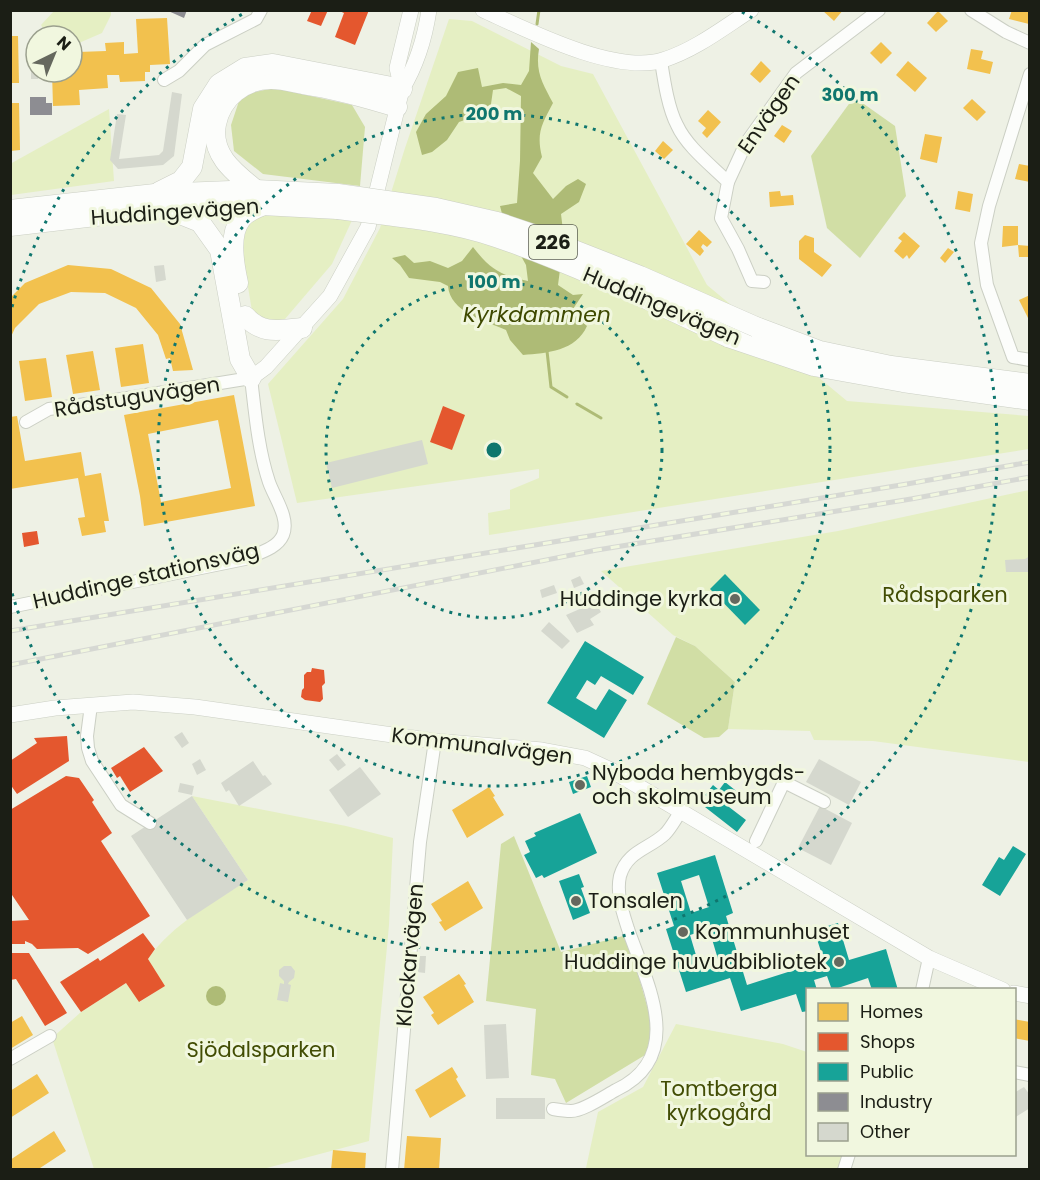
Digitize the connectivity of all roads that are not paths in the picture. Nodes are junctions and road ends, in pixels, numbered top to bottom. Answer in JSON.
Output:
{"nodes":[{"id":1,"x":261,"y":10,"type":"edge"},
{"id":2,"x":411,"y":10,"type":"edge"},
{"id":3,"x":429,"y":10,"type":"edge"},
{"id":4,"x":483,"y":10,"type":"edge"},
{"id":5,"x":751,"y":10,"type":"edge"},
{"id":6,"x":879,"y":10,"type":"edge"},
{"id":7,"x":970,"y":10,"type":"edge"},
{"id":8,"x":1029,"y":43,"type":"edge"},
{"id":9,"x":661,"y":61,"type":"junction"},
{"id":10,"x":1029,"y":74,"type":"edge"},
{"id":11,"x":164,"y":80,"type":"dead end"},
{"id":12,"x":399,"y":98,"type":"junction"},
{"id":13,"x":728,"y":182,"type":"junction"},
{"id":14,"x":259,"y":198,"type":"junction"},
{"id":15,"x":160,"y":201,"type":"junction"},
{"id":16,"x":338,"y":201,"type":"junction"},
{"id":17,"x":10,"y":210,"type":"edge"},
{"id":18,"x":10,"y":226,"type":"edge"},
{"id":19,"x":764,"y":282,"type":"dead end"},
{"id":20,"x":245,"y":316,"type":"junction"},
{"id":21,"x":302,"y":328,"type":"junction"},
{"id":22,"x":1029,"y":360,"type":"edge"},
{"id":23,"x":251,"y":378,"type":"junction"},
{"id":24,"x":1029,"y":384,"type":"edge"},
{"id":25,"x":1029,"y":400,"type":"edge"},
{"id":26,"x":26,"y":422,"type":"dead end"},
{"id":27,"x":10,"y":607,"type":"edge"},
{"id":28,"x":90,"y":705,"type":"junction"},
{"id":29,"x":10,"y":715,"type":"edge"},
{"id":30,"x":435,"y":741,"type":"junction"},
{"id":31,"x":824,"y":802,"type":"dead end"},
{"id":32,"x":681,"y":811,"type":"junction"},
{"id":33,"x":150,"y":823,"type":"dead end"},
{"id":34,"x":756,"y":841,"type":"dead end"},
{"id":35,"x":929,"y":958,"type":"junction"},
{"id":36,"x":922,"y":988,"type":"edge"},
{"id":37,"x":998,"y":988,"type":"edge"},
{"id":38,"x":50,"y":1036,"type":"dead end"},
{"id":39,"x":10,"y":1059,"type":"edge"},
{"id":40,"x":553,"y":1109,"type":"dead end"},
{"id":41,"x":392,"y":1170,"type":"edge"}],
"edges":[{"from":1,"to":11,"type":"street"},
{"from":2,"to":12,"type":"street"},
{"from":3,"to":12,"type":"street"},
{"from":4,"to":9,"type":"street"},
{"from":5,"to":9,"type":"street"},
{"from":6,"to":13,"type":"street","name":"Envägen"},
{"from":7,"to":8,"type":"street"},
{"from":9,"to":13,"type":"street"},
{"from":10,"to":22,"type":"street"},
{"from":12,"to":14,"type":"main road"},
{"from":12,"to":15,"type":"main road"},
{"from":12,"to":21,"type":"street"},
{"from":13,"to":19,"type":"street","name":"Envägen"},
{"from":14,"to":15,"type":"main road","name":"Huddingevägen","number":"226"},
{"from":14,"to":16,"type":"main road","name":"Huddingevägen","number":"226"},
{"from":14,"to":20,"type":"main road"},
{"from":15,"to":17,"type":"main road","name":"Huddingevägen","number":"226"},
{"from":15,"to":18,"type":"main road","name":"Huddingevägen","number":"226"},
{"from":15,"to":23,"type":"main road"},
{"from":16,"to":24,"type":"main road","name":"Huddingevägen","number":"226","bridge":true},
{"from":16,"to":25,"type":"main road","name":"Huddingevägen","number":"226","bridge":true},
{"from":20,"to":21,"type":"main road"},
{"from":20,"to":23,"type":"main road"},
{"from":21,"to":23,"type":"street"},
{"from":23,"to":26,"type":"street","name":"Rådstuguvägen"},
{"from":23,"to":27,"type":"street","name":"Huddinge stationsväg"},
{"from":28,"to":29,"type":"street","name":"Kommunalvägen"},
{"from":28,"to":30,"type":"street","name":"Kommunalvägen"},
{"from":28,"to":33,"type":"street"},
{"from":30,"to":32,"type":"street","name":"Kommunalvägen"},
{"from":30,"to":41,"type":"street","name":"Klockarvägen"},
{"from":31,"to":34,"type":"street"},
{"from":32,"to":35,"type":"street","name":"Kommunalvägen"},
{"from":32,"to":40,"type":"street"},
{"from":35,"to":36,"type":"street"},
{"from":35,"to":37,"type":"street","name":"Kommunalvägen"},
{"from":38,"to":39,"type":"street"}]}
